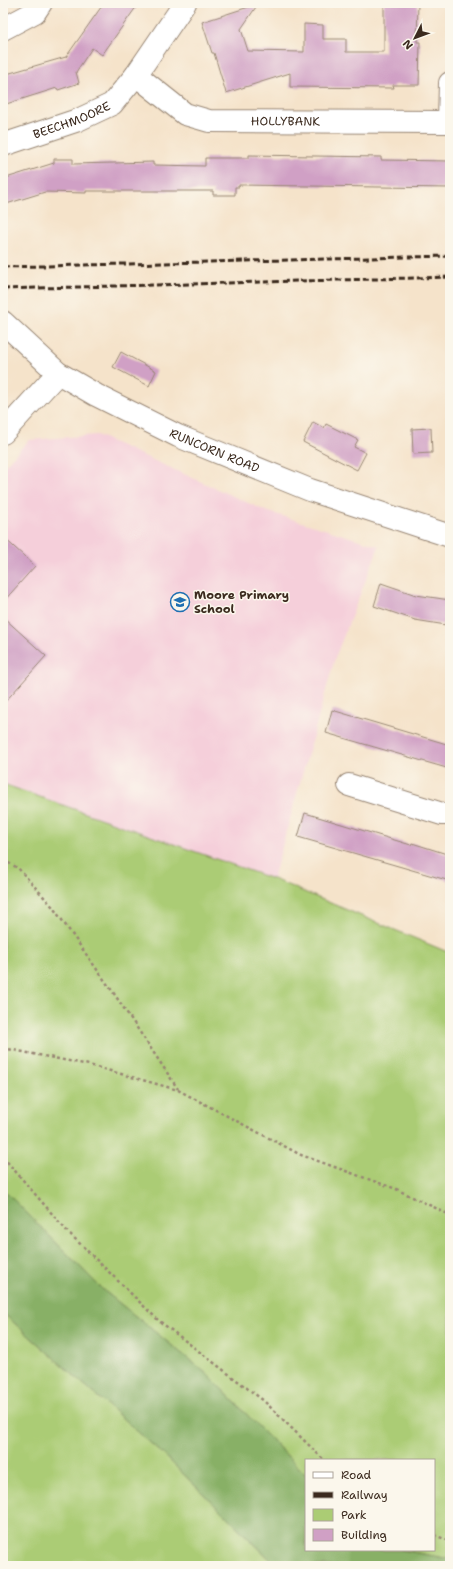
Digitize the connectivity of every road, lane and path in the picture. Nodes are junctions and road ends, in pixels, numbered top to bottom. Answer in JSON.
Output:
{"nodes":[{"id":1,"x":41,"y":3,"type":"edge"},
{"id":2,"x":185,"y":3,"type":"edge"},
{"id":3,"x":3,"y":29,"type":"edge"},
{"id":4,"x":136,"y":75,"type":"junction"},
{"id":5,"x":450,"y":83,"type":"edge"},
{"id":6,"x":450,"y":122,"type":"edge"},
{"id":7,"x":3,"y":145,"type":"edge"},
{"id":8,"x":3,"y":322,"type":"edge"},
{"id":9,"x":58,"y":373,"type":"junction"},
{"id":10,"x":3,"y":433,"type":"edge"},
{"id":11,"x":450,"y":536,"type":"edge"},
{"id":12,"x":349,"y":785,"type":"dead end"},
{"id":13,"x":450,"y":814,"type":"edge"},
{"id":14,"x":3,"y":860,"type":"edge"},
{"id":15,"x":3,"y":1048,"type":"edge"},
{"id":16,"x":178,"y":1090,"type":"junction"},
{"id":17,"x":3,"y":1157,"type":"edge"},
{"id":18,"x":450,"y":1215,"type":"edge"},
{"id":19,"x":323,"y":1459,"type":"edge"},
{"id":20,"x":435,"y":1535,"type":"edge"},
{"id":21,"x":450,"y":1542,"type":"edge"}],
"edges":[{"from":1,"to":3,"type":"street"},
{"from":2,"to":4,"type":"street","name":"BEECHMOORE"},
{"from":4,"to":6,"type":"street","name":"HOLLYBANK"},
{"from":4,"to":7,"type":"street","name":"BEECHMOORE"},
{"from":5,"to":6,"type":"street","name":"HOLLYBANK"},
{"from":8,"to":9,"type":"street","name":"RUNCORN ROAD"},
{"from":9,"to":10,"type":"street"},
{"from":9,"to":11,"type":"street","name":"RUNCORN ROAD"},
{"from":12,"to":13,"type":"street"},
{"from":14,"to":16,"type":"path"},
{"from":15,"to":16,"type":"path"},
{"from":16,"to":18,"type":"path"},
{"from":17,"to":19,"type":"path"},
{"from":20,"to":21,"type":"path"}]}
